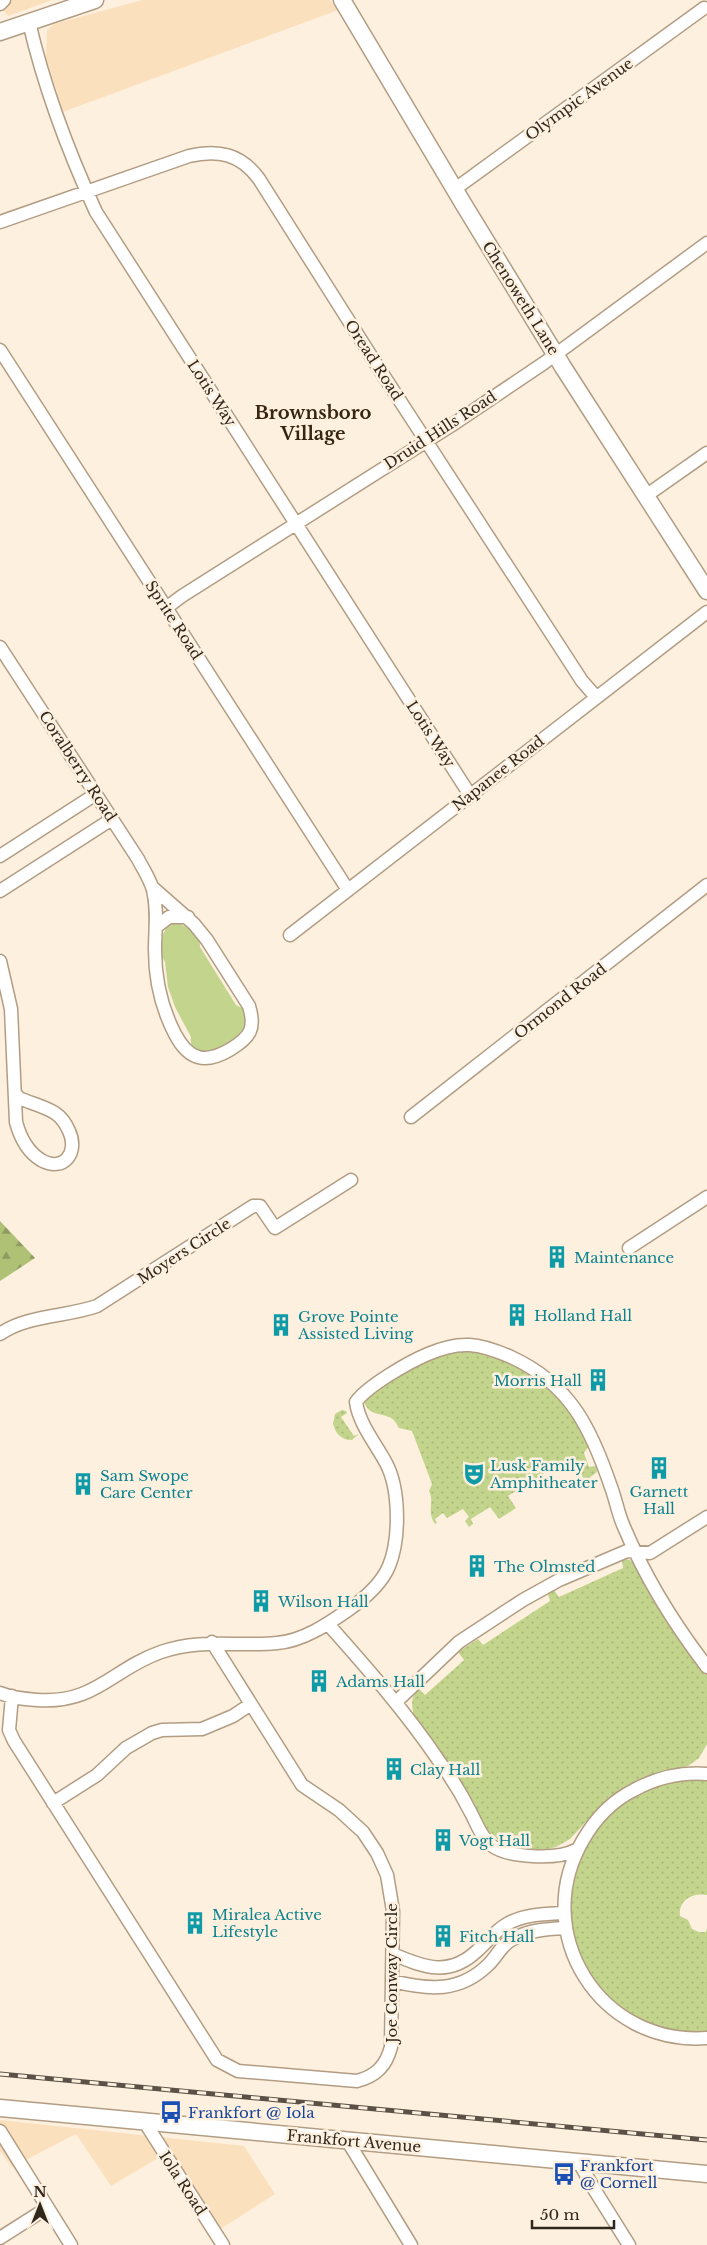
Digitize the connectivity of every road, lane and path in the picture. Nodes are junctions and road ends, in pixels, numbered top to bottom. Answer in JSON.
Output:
{"nodes":[{"id":1,"x":4,"y":0,"type":"edge"},
{"id":2,"x":95,"y":0,"type":"edge"},
{"id":3,"x":342,"y":0,"type":"edge"},
{"id":4,"x":0,"y":4,"type":"edge"},
{"id":5,"x":704,"y":8,"type":"dead end"},
{"id":6,"x":29,"y":22,"type":"junction"},
{"id":7,"x":0,"y":32,"type":"edge"},
{"id":8,"x":455,"y":189,"type":"junction"},
{"id":9,"x":87,"y":192,"type":"junction"},
{"id":10,"x":0,"y":222,"type":"edge"},
{"id":11,"x":707,"y":243,"type":"edge"},
{"id":12,"x":0,"y":350,"type":"edge"},
{"id":13,"x":556,"y":354,"type":"junction"},
{"id":14,"x":426,"y":440,"type":"junction"},
{"id":15,"x":707,"y":453,"type":"edge"},
{"id":16,"x":646,"y":495,"type":"junction"},
{"id":17,"x":295,"y":523,"type":"junction"},
{"id":18,"x":707,"y":591,"type":"edge"},
{"id":19,"x":166,"y":608,"type":"junction"},
{"id":20,"x":707,"y":612,"type":"edge"},
{"id":21,"x":0,"y":647,"type":"edge"},
{"id":22,"x":596,"y":697,"type":"junction"},
{"id":23,"x":96,"y":794,"type":"junction"},
{"id":24,"x":470,"y":795,"type":"junction"},
{"id":25,"x":112,"y":818,"type":"junction"},
{"id":26,"x":0,"y":856,"type":"edge"},
{"id":27,"x":707,"y":885,"type":"edge"},
{"id":28,"x":152,"y":887,"type":"junction"},
{"id":29,"x":348,"y":890,"type":"junction"},
{"id":30,"x":0,"y":891,"type":"edge"},
{"id":31,"x":188,"y":917,"type":"junction"},
{"id":32,"x":156,"y":927,"type":"junction"},
{"id":33,"x":290,"y":935,"type":"dead end"},
{"id":34,"x":0,"y":961,"type":"edge"},
{"id":35,"x":15,"y":1093,"type":"junction"},
{"id":36,"x":411,"y":1117,"type":"dead end"},
{"id":37,"x":351,"y":1180,"type":"dead end"},
{"id":38,"x":707,"y":1196,"type":"edge"},
{"id":39,"x":629,"y":1248,"type":"dead end"},
{"id":40,"x":0,"y":1334,"type":"edge"},
{"id":41,"x":707,"y":1517,"type":"edge"},
{"id":42,"x":636,"y":1552,"type":"junction"},
{"id":43,"x":328,"y":1624,"type":"junction"},
{"id":44,"x":212,"y":1642,"type":"junction"},
{"id":45,"x":707,"y":1667,"type":"edge"},
{"id":46,"x":6,"y":1695,"type":"edge"},
{"id":47,"x":396,"y":1702,"type":"junction"},
{"id":48,"x":251,"y":1704,"type":"junction"},
{"id":49,"x":707,"y":1773,"type":"edge"},
{"id":50,"x":53,"y":1802,"type":"junction"},
{"id":51,"x":576,"y":1850,"type":"junction"},
{"id":52,"x":564,"y":1913,"type":"junction"},
{"id":53,"x":565,"y":1928,"type":"junction"},
{"id":54,"x":393,"y":1954,"type":"junction"},
{"id":55,"x":392,"y":1981,"type":"junction"},
{"id":56,"x":707,"y":2038,"type":"edge"},
{"id":57,"x":0,"y":2108,"type":"edge"},
{"id":58,"x":144,"y":2121,"type":"junction"},
{"id":59,"x":0,"y":2131,"type":"edge"},
{"id":60,"x":347,"y":2140,"type":"junction"},
{"id":61,"x":579,"y":2162,"type":"junction"},
{"id":62,"x":707,"y":2174,"type":"edge"},
{"id":63,"x":48,"y":2208,"type":"junction"},
{"id":64,"x":0,"y":2238,"type":"edge"},
{"id":65,"x":71,"y":2245,"type":"edge"},
{"id":66,"x":223,"y":2245,"type":"edge"},
{"id":67,"x":411,"y":2245,"type":"edge"},
{"id":68,"x":629,"y":2245,"type":"edge"}],
"edges":[{"from":1,"to":4,"type":"street"},
{"from":2,"to":6,"type":"main road"},
{"from":3,"to":8,"type":"main road","name":"Chenoweth Lane"},
{"from":5,"to":8,"type":"street","name":"Olympic Avenue"},
{"from":6,"to":7,"type":"main road"},
{"from":6,"to":9,"type":"street","name":"Lotis Way"},
{"from":8,"to":13,"type":"main road","name":"Chenoweth Lane"},
{"from":9,"to":10,"type":"street"},
{"from":9,"to":14,"type":"street","name":"Oread Road"},
{"from":9,"to":17,"type":"street","name":"Lotis Way"},
{"from":11,"to":13,"type":"street","name":"Druid Hills Road"},
{"from":12,"to":19,"type":"street","name":"Sprite Road"},
{"from":13,"to":14,"type":"street","name":"Druid Hills Road"},
{"from":13,"to":16,"type":"main road","name":"Chenoweth Lane"},
{"from":14,"to":17,"type":"street","name":"Druid Hills Road"},
{"from":14,"to":22,"type":"street","name":"Oread Road"},
{"from":15,"to":16,"type":"street"},
{"from":16,"to":18,"type":"main road","name":"Chenoweth Lane"},
{"from":17,"to":19,"type":"street","name":"Druid Hills Road"},
{"from":17,"to":24,"type":"street","name":"Lotis Way"},
{"from":19,"to":29,"type":"street","name":"Sprite Road"},
{"from":20,"to":22,"type":"street","name":"Napanee Road"},
{"from":21,"to":23,"type":"street","name":"Coralberry Road"},
{"from":22,"to":24,"type":"street","name":"Napanee Road"},
{"from":23,"to":25,"type":"street","name":"Coralberry Road"},
{"from":23,"to":26,"type":"street"},
{"from":24,"to":29,"type":"street","name":"Napanee Road"},
{"from":25,"to":28,"type":"street","name":"Coralberry Road"},
{"from":25,"to":30,"type":"street"},
{"from":27,"to":36,"type":"street","name":"Ormond Road"},
{"from":28,"to":31,"type":"street","name":"Coralberry Road"},
{"from":28,"to":32,"type":"street","name":"Coralberry Road"},
{"from":29,"to":33,"type":"street","name":"Napanee Road"},
{"from":31,"to":32,"type":"street"},
{"from":31,"to":32,"type":"street","name":"Coralberry Road"},
{"from":34,"to":35,"type":"street"},
{"from":35,"to":35,"type":"street"},
{"from":37,"to":40,"type":"street","name":"Moyers Circle"},
{"from":38,"to":39,"type":"street"},
{"from":41,"to":42,"type":"street"},
{"from":42,"to":43,"type":"street"},
{"from":42,"to":45,"type":"street"},
{"from":42,"to":47,"type":"street"},
{"from":43,"to":44,"type":"street"},
{"from":43,"to":47,"type":"street"},
{"from":44,"to":46,"type":"street"},
{"from":44,"to":48,"type":"street","name":"Joe Conway Circle"},
{"from":46,"to":50,"type":"street","name":"Joe Conway Circle"},
{"from":47,"to":51,"type":"street"},
{"from":48,"to":50,"type":"street"},
{"from":48,"to":54,"type":"street","name":"Joe Conway Circle"},
{"from":49,"to":51,"type":"street"},
{"from":50,"to":55,"type":"street","name":"Joe Conway Circle"},
{"from":51,"to":52,"type":"street"},
{"from":52,"to":53,"type":"street"},
{"from":52,"to":54,"type":"street"},
{"from":53,"to":55,"type":"street"},
{"from":53,"to":56,"type":"street"},
{"from":54,"to":55,"type":"street","name":"Joe Conway Circle"},
{"from":57,"to":58,"type":"main road","name":"Frankfort Avenue"},
{"from":58,"to":60,"type":"main road","name":"Frankfort Avenue"},
{"from":58,"to":66,"type":"street","name":"Iola Road"},
{"from":59,"to":63,"type":"street"},
{"from":60,"to":61,"type":"main road","name":"Frankfort Avenue"},
{"from":60,"to":67,"type":"street"},
{"from":61,"to":62,"type":"main road","name":"Frankfort Avenue"},
{"from":61,"to":68,"type":"street"},
{"from":63,"to":64,"type":"street"},
{"from":63,"to":65,"type":"street"}]}
